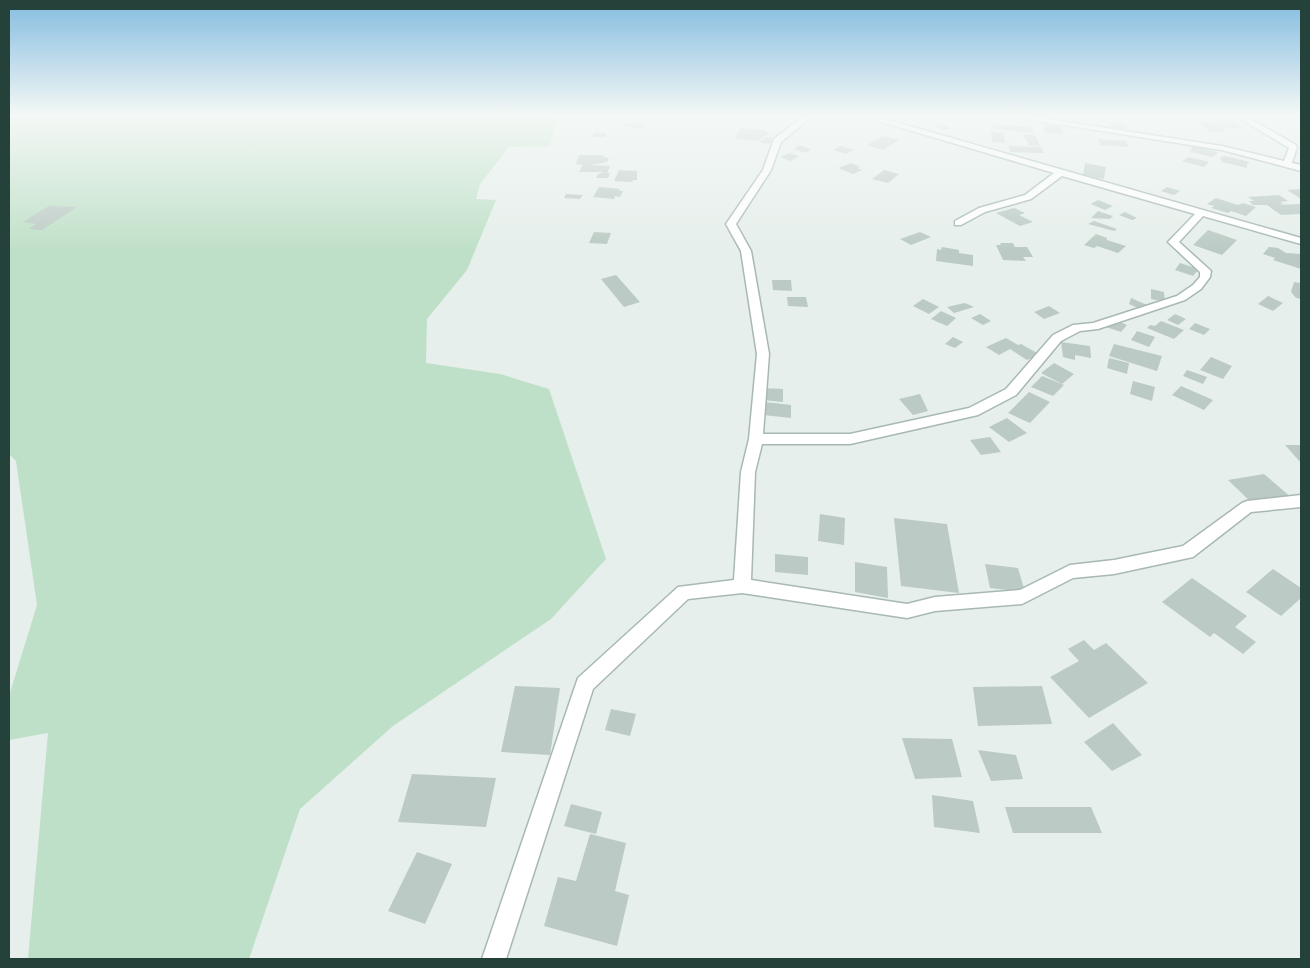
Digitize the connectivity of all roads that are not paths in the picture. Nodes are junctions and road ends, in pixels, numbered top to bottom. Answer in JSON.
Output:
{"nodes":[{"id":1,"x":770,"y":160,"type":"edge"},
{"id":2,"x":1016,"y":160,"type":"edge"},
{"id":3,"x":1271,"y":160,"type":"edge"},
{"id":4,"x":1289,"y":160,"type":"edge"},
{"id":5,"x":1287,"y":164,"type":"junction"},
{"id":6,"x":1301,"y":168,"type":"edge"},
{"id":7,"x":1060,"y":173,"type":"junction"},
{"id":8,"x":1202,"y":213,"type":"junction"},
{"id":9,"x":958,"y":223,"type":"dead end"},
{"id":10,"x":1301,"y":240,"type":"edge"},
{"id":11,"x":756,"y":439,"type":"junction"},
{"id":12,"x":1301,"y":501,"type":"edge"},
{"id":13,"x":742,"y":586,"type":"junction"},
{"id":14,"x":494,"y":959,"type":"edge"}],
"edges":[{"from":1,"to":11,"type":"street"},
{"from":2,"to":7,"type":"street"},
{"from":3,"to":5,"type":"street"},
{"from":4,"to":5,"type":"street"},
{"from":5,"to":6,"type":"street"},
{"from":7,"to":8,"type":"street"},
{"from":7,"to":9,"type":"street"},
{"from":8,"to":10,"type":"street"},
{"from":8,"to":11,"type":"street"},
{"from":11,"to":13,"type":"street"},
{"from":12,"to":13,"type":"street"},
{"from":13,"to":14,"type":"street"}]}
